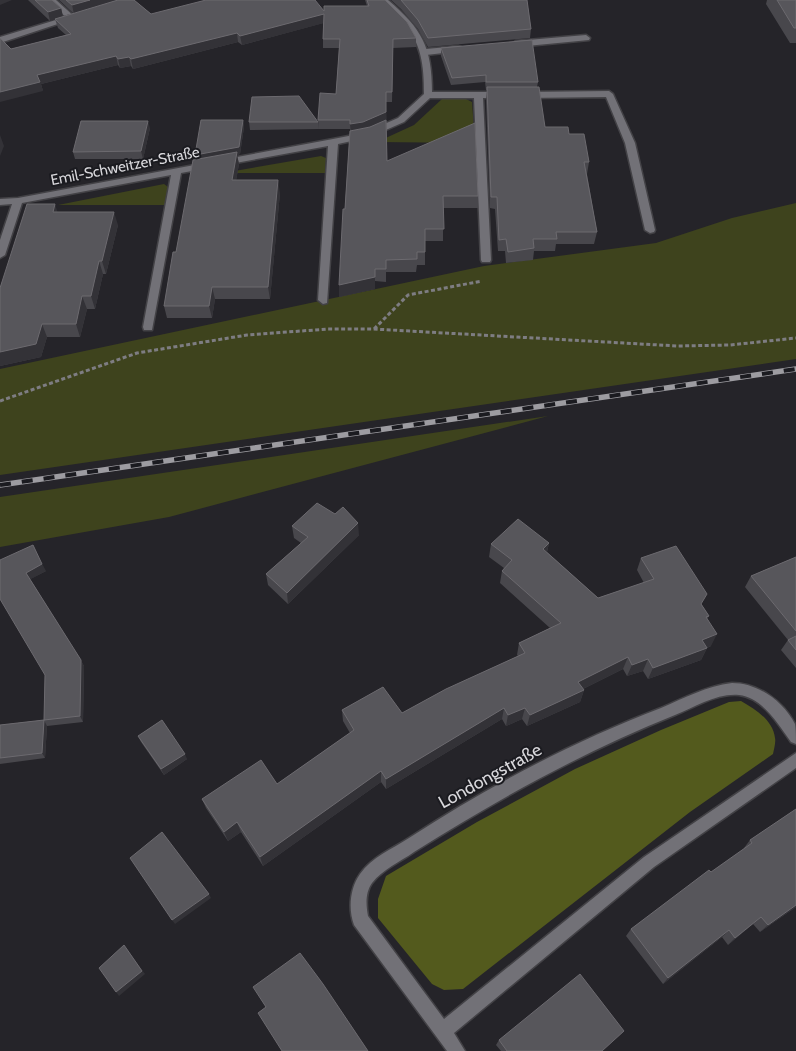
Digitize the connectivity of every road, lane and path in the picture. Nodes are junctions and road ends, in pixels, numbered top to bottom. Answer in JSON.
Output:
{"nodes":[{"id":1,"x":51,"y":0,"type":"edge"},
{"id":2,"x":383,"y":0,"type":"edge"},
{"id":3,"x":586,"y":38,"type":"dead end"},
{"id":4,"x":0,"y":40,"type":"edge"},
{"id":5,"x":511,"y":44,"type":"edge"},
{"id":6,"x":464,"y":48,"type":"edge"},
{"id":7,"x":426,"y":52,"type":"junction"},
{"id":8,"x":428,"y":95,"type":"junction"},
{"id":9,"x":478,"y":95,"type":"junction"},
{"id":10,"x":333,"y":142,"type":"junction"},
{"id":11,"x":177,"y":171,"type":"junction"},
{"id":12,"x":18,"y":201,"type":"junction"},
{"id":13,"x":0,"y":202,"type":"edge"},
{"id":14,"x":650,"y":230,"type":"dead end"},
{"id":15,"x":0,"y":255,"type":"edge"},
{"id":16,"x":486,"y":260,"type":"joint"},
{"id":17,"x":323,"y":300,"type":"dead end"},
{"id":18,"x":148,"y":327,"type":"dead end"},
{"id":19,"x":373,"y":330,"type":"junction"},
{"id":20,"x":796,"y":338,"type":"edge"},
{"id":21,"x":0,"y":401,"type":"edge"},
{"id":22,"x":796,"y":736,"type":"edge"},
{"id":23,"x":796,"y":760,"type":"edge"},
{"id":24,"x":443,"y":1031,"type":"junction"},
{"id":25,"x":457,"y":1051,"type":"edge"}],
"edges":[{"from":1,"to":4,"type":"street"},
{"from":2,"to":7,"type":"street"},
{"from":3,"to":5,"type":"street"},
{"from":6,"to":7,"type":"street"},
{"from":7,"to":8,"type":"street"},
{"from":8,"to":9,"type":"street"},
{"from":8,"to":10,"type":"street","name":"Emil-Schweitzer-Straße"},
{"from":9,"to":14,"type":"street"},
{"from":9,"to":16,"type":"street"},
{"from":10,"to":11,"type":"street","name":"Emil-Schweitzer-Straße"},
{"from":10,"to":17,"type":"street"},
{"from":11,"to":12,"type":"street","name":"Emil-Schweitzer-Straße"},
{"from":11,"to":18,"type":"street"},
{"from":12,"to":13,"type":"street","name":"Emil-Schweitzer-Straße"},
{"from":12,"to":15,"type":"street"},
{"from":16,"to":19,"type":"path"},
{"from":19,"to":20,"type":"path"},
{"from":19,"to":21,"type":"path"},
{"from":22,"to":24,"type":"street","name":"Londongstraße"},
{"from":23,"to":24,"type":"street"},
{"from":24,"to":25,"type":"street","name":"Londongstraße"}]}
